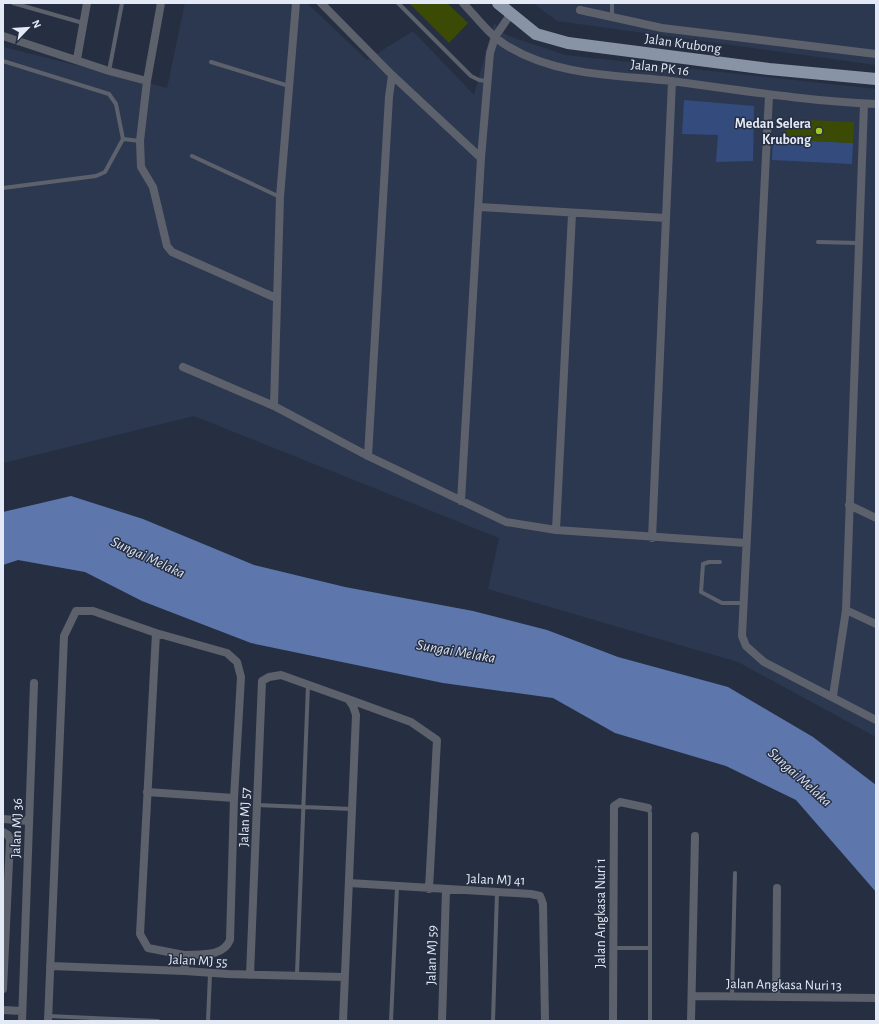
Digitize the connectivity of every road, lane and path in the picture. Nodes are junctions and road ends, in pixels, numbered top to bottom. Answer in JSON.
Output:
{"nodes":[{"id":1,"x":13,"y":3,"type":"edge"},
{"id":2,"x":87,"y":3,"type":"edge"},
{"id":3,"x":122,"y":3,"type":"edge"},
{"id":4,"x":161,"y":3,"type":"edge"},
{"id":5,"x":296,"y":3,"type":"edge"},
{"id":6,"x":321,"y":3,"type":"edge"},
{"id":7,"x":398,"y":3,"type":"edge"},
{"id":8,"x":463,"y":3,"type":"edge"},
{"id":9,"x":498,"y":3,"type":"edge"},
{"id":10,"x":612,"y":3,"type":"edge"},
{"id":11,"x":580,"y":10,"type":"dead end"},
{"id":12,"x":510,"y":15,"type":"junction"},
{"id":13,"x":612,"y":16,"type":"junction"},
{"id":14,"x":84,"y":24,"type":"junction"},
{"id":15,"x":3,"y":36,"type":"edge"},
{"id":16,"x":495,"y":37,"type":"junction"},
{"id":17,"x":876,"y":54,"type":"edge"},
{"id":18,"x":77,"y":60,"type":"junction"},
{"id":19,"x":3,"y":61,"type":"edge"},
{"id":20,"x":211,"y":62,"type":"dead end"},
{"id":21,"x":109,"y":71,"type":"junction"},
{"id":22,"x":392,"y":75,"type":"junction"},
{"id":23,"x":876,"y":80,"type":"edge"},
{"id":24,"x":147,"y":81,"type":"junction"},
{"id":25,"x":487,"y":81,"type":"junction"},
{"id":26,"x":672,"y":82,"type":"junction"},
{"id":27,"x":289,"y":86,"type":"junction"},
{"id":28,"x":769,"y":95,"type":"junction"},
{"id":29,"x":864,"y":104,"type":"junction"},
{"id":30,"x":876,"y":104,"type":"edge"},
{"id":31,"x":122,"y":139,"type":"junction"},
{"id":32,"x":140,"y":141,"type":"junction"},
{"id":33,"x":192,"y":156,"type":"dead end"},
{"id":34,"x":481,"y":158,"type":"junction"},
{"id":35,"x":3,"y":188,"type":"edge"},
{"id":36,"x":280,"y":197,"type":"junction"},
{"id":37,"x":480,"y":207,"type":"junction"},
{"id":38,"x":572,"y":214,"type":"junction"},
{"id":39,"x":666,"y":218,"type":"junction"},
{"id":40,"x":818,"y":242,"type":"dead end"},
{"id":41,"x":859,"y":243,"type":"junction"},
{"id":42,"x":276,"y":298,"type":"junction"},
{"id":43,"x":183,"y":367,"type":"dead end"},
{"id":44,"x":274,"y":406,"type":"junction"},
{"id":45,"x":368,"y":456,"type":"junction"},
{"id":46,"x":461,"y":501,"type":"junction"},
{"id":47,"x":849,"y":505,"type":"junction"},
{"id":48,"x":876,"y":518,"type":"edge"},
{"id":49,"x":556,"y":530,"type":"junction"},
{"id":50,"x":652,"y":538,"type":"junction"},
{"id":51,"x":746,"y":543,"type":"junction"},
{"id":52,"x":720,"y":562,"type":"dead end"},
{"id":53,"x":743,"y":603,"type":"junction"},
{"id":54,"x":846,"y":610,"type":"junction"},
{"id":55,"x":876,"y":624,"type":"edge"},
{"id":56,"x":156,"y":633,"type":"junction"},
{"id":57,"x":34,"y":683,"type":"dead end"},
{"id":58,"x":308,"y":685,"type":"junction"},
{"id":59,"x":833,"y":696,"type":"junction"},
{"id":60,"x":348,"y":699,"type":"junction"},
{"id":61,"x":876,"y":720,"type":"edge"},
{"id":62,"x":147,"y":792,"type":"junction"},
{"id":63,"x":234,"y":798,"type":"junction"},
{"id":64,"x":257,"y":805,"type":"junction"},
{"id":65,"x":303,"y":807,"type":"junction"},
{"id":66,"x":648,"y":808,"type":"joint"},
{"id":67,"x":352,"y":809,"type":"junction"},
{"id":68,"x":3,"y":819,"type":"edge"},
{"id":69,"x":29,"y":821,"type":"junction"},
{"id":70,"x":3,"y":832,"type":"edge"},
{"id":71,"x":695,"y":836,"type":"dead end"},
{"id":72,"x":735,"y":873,"type":"dead end"},
{"id":73,"x":349,"y":883,"type":"junction"},
{"id":74,"x":397,"y":887,"type":"junction"},
{"id":75,"x":777,"y":888,"type":"dead end"},
{"id":76,"x":429,"y":889,"type":"junction"},
{"id":77,"x":446,"y":890,"type":"junction"},
{"id":78,"x":497,"y":892,"type":"junction"},
{"id":79,"x":612,"y":948,"type":"junction"},
{"id":80,"x":650,"y":948,"type":"junction"},
{"id":81,"x":184,"y":955,"type":"junction"},
{"id":82,"x":50,"y":966,"type":"junction"},
{"id":83,"x":185,"y":971,"type":"junction"},
{"id":84,"x":210,"y":974,"type":"junction"},
{"id":85,"x":297,"y":974,"type":"junction"},
{"id":86,"x":250,"y":975,"type":"junction"},
{"id":87,"x":344,"y":977,"type":"junction"},
{"id":88,"x":3,"y":989,"type":"edge"},
{"id":89,"x":692,"y":996,"type":"junction"},
{"id":90,"x":732,"y":997,"type":"junction"},
{"id":91,"x":776,"y":997,"type":"junction"},
{"id":92,"x":876,"y":998,"type":"edge"},
{"id":93,"x":3,"y":1010,"type":"edge"},
{"id":94,"x":22,"y":1011,"type":"junction"},
{"id":95,"x":48,"y":1018,"type":"edge"},
{"id":96,"x":22,"y":1021,"type":"edge"},
{"id":97,"x":158,"y":1021,"type":"edge"},
{"id":98,"x":208,"y":1021,"type":"edge"},
{"id":99,"x":343,"y":1021,"type":"edge"},
{"id":100,"x":392,"y":1021,"type":"edge"},
{"id":101,"x":442,"y":1021,"type":"edge"},
{"id":102,"x":493,"y":1021,"type":"edge"},
{"id":103,"x":545,"y":1021,"type":"edge"},
{"id":104,"x":613,"y":1021,"type":"edge"},
{"id":105,"x":650,"y":1021,"type":"edge"},
{"id":106,"x":692,"y":1021,"type":"edge"}],
"edges":[{"from":1,"to":14,"type":"lane"},
{"from":2,"to":14,"type":"street"},
{"from":3,"to":21,"type":"lane"},
{"from":4,"to":24,"type":"street"},
{"from":5,"to":27,"type":"street"},
{"from":6,"to":22,"type":"street"},
{"from":7,"to":25,"type":"lane"},
{"from":8,"to":16,"type":"street","name":"Jalan PK 16"},
{"from":9,"to":12,"type":"main road","name":"Jalan Krubong"},
{"from":10,"to":13,"type":"lane"},
{"from":11,"to":13,"type":"street"},
{"from":12,"to":16,"type":"street"},
{"from":12,"to":23,"type":"main road","name":"Jalan Krubong"},
{"from":13,"to":17,"type":"street"},
{"from":14,"to":18,"type":"street"},
{"from":15,"to":18,"type":"street"},
{"from":16,"to":25,"type":"street"},
{"from":16,"to":26,"type":"street","name":"Jalan PK 16"},
{"from":18,"to":21,"type":"street"},
{"from":19,"to":31,"type":"lane"},
{"from":20,"to":27,"type":"lane"},
{"from":21,"to":24,"type":"street"},
{"from":22,"to":34,"type":"street"},
{"from":22,"to":45,"type":"street"},
{"from":24,"to":32,"type":"street"},
{"from":25,"to":34,"type":"street"},
{"from":26,"to":28,"type":"street","name":"Jalan PK 16"},
{"from":26,"to":39,"type":"street"},
{"from":27,"to":36,"type":"street"},
{"from":28,"to":29,"type":"street","name":"Jalan PK 16"},
{"from":28,"to":51,"type":"street"},
{"from":29,"to":30,"type":"street","name":"Jalan PK 16"},
{"from":29,"to":41,"type":"street"},
{"from":31,"to":32,"type":"lane"},
{"from":31,"to":35,"type":"lane"},
{"from":32,"to":42,"type":"street"},
{"from":33,"to":36,"type":"lane"},
{"from":34,"to":37,"type":"street"},
{"from":36,"to":42,"type":"street"},
{"from":37,"to":38,"type":"street"},
{"from":37,"to":46,"type":"street"},
{"from":38,"to":39,"type":"street"},
{"from":38,"to":49,"type":"street"},
{"from":39,"to":50,"type":"street"},
{"from":40,"to":41,"type":"lane"},
{"from":41,"to":47,"type":"street"},
{"from":42,"to":44,"type":"street"},
{"from":43,"to":44,"type":"street"},
{"from":44,"to":45,"type":"street"},
{"from":45,"to":46,"type":"street"},
{"from":46,"to":49,"type":"street"},
{"from":47,"to":48,"type":"street"},
{"from":47,"to":54,"type":"street"},
{"from":49,"to":50,"type":"street"},
{"from":50,"to":51,"type":"street"},
{"from":51,"to":53,"type":"street"},
{"from":52,"to":53,"type":"lane"},
{"from":53,"to":59,"type":"street"},
{"from":54,"to":55,"type":"street"},
{"from":54,"to":59,"type":"street"},
{"from":56,"to":62,"type":"street"},
{"from":56,"to":63,"type":"street"},
{"from":56,"to":82,"type":"street"},
{"from":57,"to":69,"type":"street","name":"Jalan MJ 36"},
{"from":58,"to":60,"type":"street"},
{"from":58,"to":64,"type":"street","name":"Jalan MJ 57"},
{"from":58,"to":65,"type":"lane"},
{"from":59,"to":61,"type":"street"},
{"from":60,"to":67,"type":"street"},
{"from":60,"to":76,"type":"street"},
{"from":62,"to":63,"type":"street"},
{"from":62,"to":81,"type":"street"},
{"from":63,"to":81,"type":"street"},
{"from":64,"to":65,"type":"lane"},
{"from":64,"to":86,"type":"street","name":"Jalan MJ 57"},
{"from":65,"to":67,"type":"lane"},
{"from":65,"to":85,"type":"lane"},
{"from":66,"to":79,"type":"street","name":"Jalan Angkasa Nuri 1"},
{"from":66,"to":80,"type":"lane"},
{"from":67,"to":73,"type":"street"},
{"from":68,"to":69,"type":"street"},
{"from":69,"to":94,"type":"street","name":"Jalan MJ 36"},
{"from":70,"to":88,"type":"street"},
{"from":71,"to":89,"type":"street"},
{"from":72,"to":90,"type":"lane"},
{"from":73,"to":74,"type":"street","name":"Jalan MJ 41"},
{"from":73,"to":87,"type":"street"},
{"from":74,"to":76,"type":"street","name":"Jalan MJ 41"},
{"from":74,"to":100,"type":"lane"},
{"from":75,"to":91,"type":"street"},
{"from":76,"to":77,"type":"street","name":"Jalan MJ 41"},
{"from":77,"to":78,"type":"street","name":"Jalan MJ 41"},
{"from":77,"to":101,"type":"street","name":"Jalan MJ 59"},
{"from":78,"to":102,"type":"lane"},
{"from":78,"to":103,"type":"street","name":"Jalan MJ 41"},
{"from":79,"to":80,"type":"lane"},
{"from":79,"to":104,"type":"street","name":"Jalan Angkasa Nuri 1"},
{"from":80,"to":105,"type":"lane"},
{"from":81,"to":83,"type":"street"},
{"from":82,"to":83,"type":"street","name":"Jalan MJ 55"},
{"from":82,"to":95,"type":"street"},
{"from":83,"to":84,"type":"street","name":"Jalan MJ 55"},
{"from":84,"to":86,"type":"street","name":"Jalan MJ 55"},
{"from":84,"to":98,"type":"lane"},
{"from":85,"to":86,"type":"street","name":"Jalan MJ 55"},
{"from":85,"to":87,"type":"street","name":"Jalan MJ 55"},
{"from":87,"to":99,"type":"street"},
{"from":89,"to":90,"type":"street","name":"Jalan Angkasa Nuri 13"},
{"from":89,"to":106,"type":"street"},
{"from":90,"to":91,"type":"street","name":"Jalan Angkasa Nuri 13"},
{"from":91,"to":92,"type":"street","name":"Jalan Angkasa Nuri 13"},
{"from":93,"to":94,"type":"street"},
{"from":94,"to":96,"type":"street","name":"Jalan MJ 36"},
{"from":95,"to":97,"type":"lane"}]}
